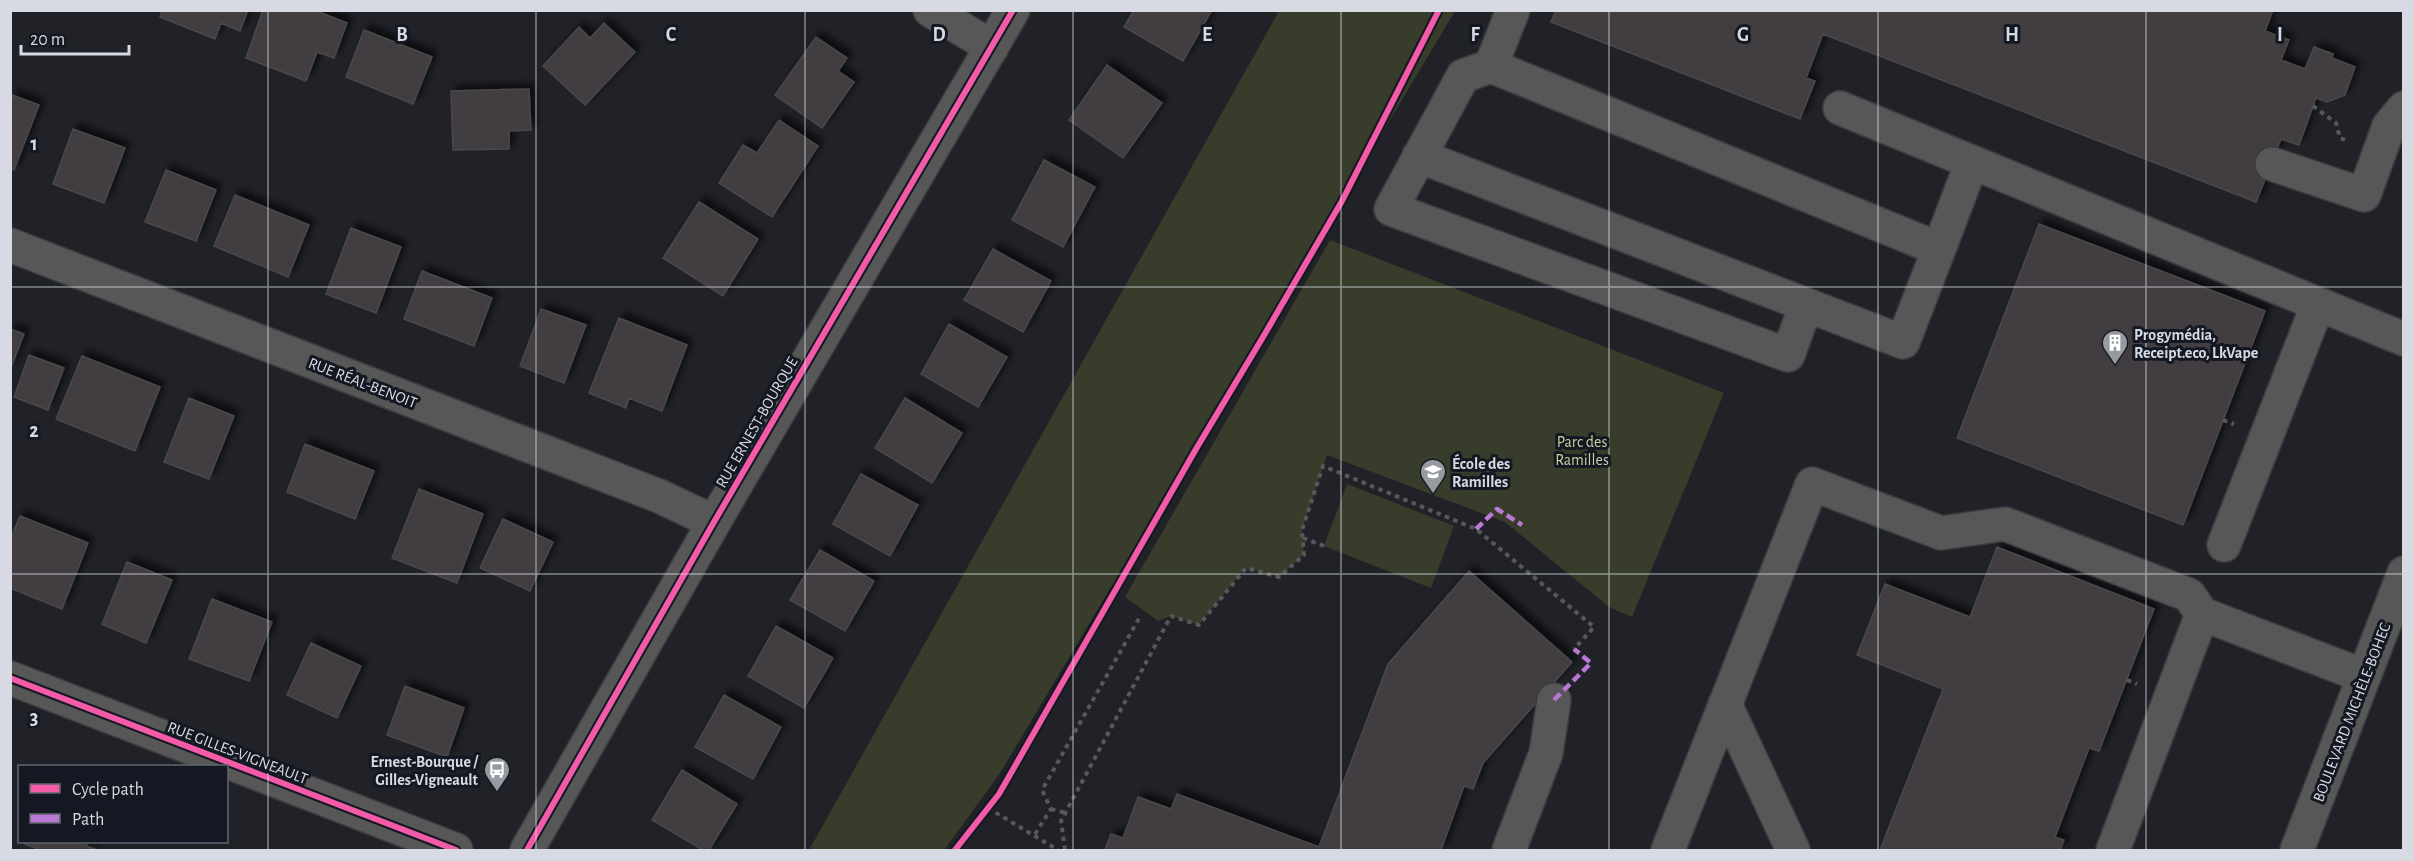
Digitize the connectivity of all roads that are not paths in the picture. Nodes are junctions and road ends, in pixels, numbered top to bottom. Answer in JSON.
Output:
{"nodes":[{"id":1,"x":930,"y":10,"type":"edge"},
{"id":2,"x":1013,"y":10,"type":"edge"},
{"id":3,"x":1513,"y":10,"type":"edge"},
{"id":4,"x":992,"y":47,"type":"junction"},
{"id":5,"x":1491,"y":66,"type":"junction"},
{"id":6,"x":1840,"y":108,"type":"dead end"},
{"id":7,"x":2403,"y":108,"type":"edge"},
{"id":8,"x":1419,"y":156,"type":"junction"},
{"id":9,"x":1972,"y":162,"type":"junction"},
{"id":10,"x":2271,"y":164,"type":"dead end"},
{"id":11,"x":10,"y":245,"type":"edge"},
{"id":12,"x":1939,"y":249,"type":"junction"},
{"id":13,"x":2318,"y":304,"type":"junction"},
{"id":14,"x":1806,"y":305,"type":"junction"},
{"id":15,"x":2403,"y":339,"type":"edge"},
{"id":16,"x":714,"y":522,"type":"junction"},
{"id":17,"x":2224,"y":545,"type":"dead end"},
{"id":18,"x":2403,"y":573,"type":"edge"},
{"id":19,"x":2202,"y":614,"type":"junction"},
{"id":20,"x":2364,"y":676,"type":"junction"},
{"id":21,"x":12,"y":682,"type":"edge"},
{"id":22,"x":1554,"y":700,"type":"dead end"},
{"id":23,"x":1725,"y":704,"type":"junction"},
{"id":24,"x":456,"y":850,"type":"edge"},
{"id":25,"x":527,"y":850,"type":"edge"},
{"id":26,"x":1509,"y":850,"type":"edge"},
{"id":27,"x":1668,"y":850,"type":"edge"},
{"id":28,"x":1793,"y":850,"type":"edge"},
{"id":29,"x":2113,"y":850,"type":"edge"},
{"id":30,"x":2298,"y":850,"type":"edge"}],
"edges":[{"from":1,"to":4,"type":"street"},
{"from":2,"to":4,"type":"street","name":"RUE ERNEST-BOURQUE"},
{"from":3,"to":5,"type":"street"},
{"from":4,"to":16,"type":"street","name":"RUE ERNEST-BOURQUE"},
{"from":5,"to":8,"type":"street"},
{"from":5,"to":12,"type":"street"},
{"from":6,"to":9,"type":"street"},
{"from":7,"to":10,"type":"street"},
{"from":8,"to":14,"type":"street"},
{"from":8,"to":14,"type":"street"},
{"from":9,"to":12,"type":"street"},
{"from":9,"to":13,"type":"street"},
{"from":11,"to":16,"type":"street","name":"RUE RÉAL-BENOIT"},
{"from":12,"to":14,"type":"street"},
{"from":13,"to":15,"type":"street"},
{"from":13,"to":17,"type":"street"},
{"from":16,"to":25,"type":"street","name":"RUE ERNEST-BOURQUE"},
{"from":18,"to":20,"type":"street","name":"BOULEVARD MICHÈLE-BOHEC"},
{"from":19,"to":20,"type":"street"},
{"from":19,"to":23,"type":"street"},
{"from":19,"to":29,"type":"street"},
{"from":20,"to":30,"type":"street","name":"BOULEVARD MICHÈLE-BOHEC"},
{"from":21,"to":24,"type":"street","name":"RUE GILLES-VIGNEAULT"},
{"from":22,"to":26,"type":"street"},
{"from":23,"to":27,"type":"street"},
{"from":23,"to":28,"type":"street"}]}
